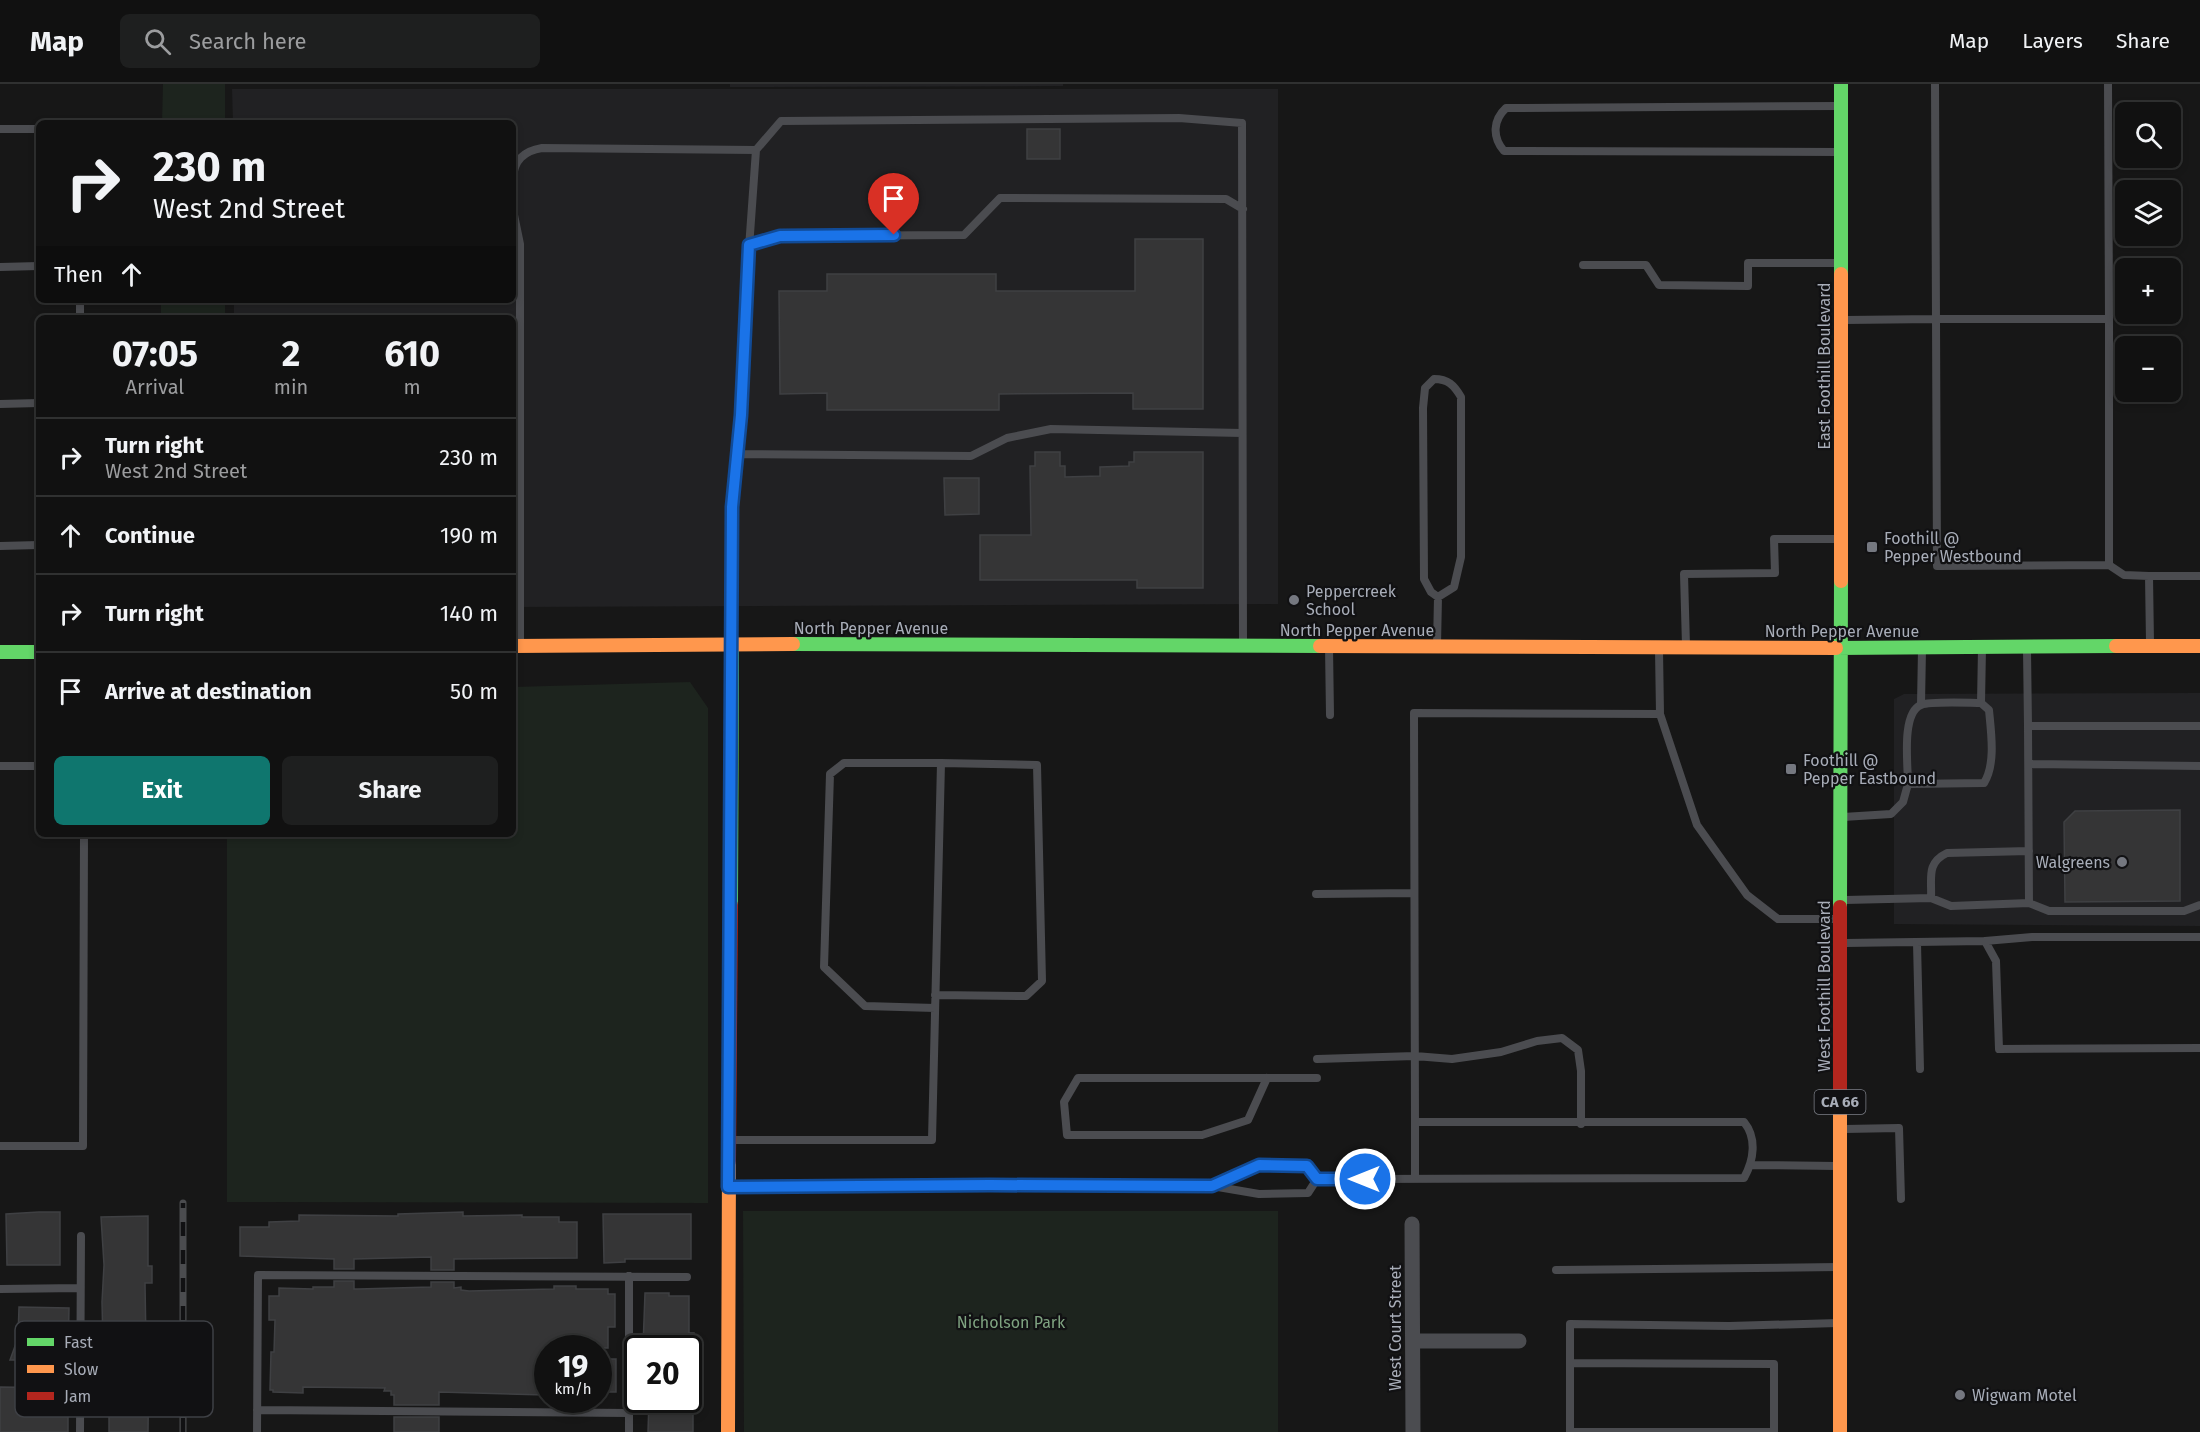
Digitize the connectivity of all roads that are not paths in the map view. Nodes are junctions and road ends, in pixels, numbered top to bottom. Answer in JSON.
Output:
{"nodes":[{"id":1,"x":1841,"y":84,"type":"edge"},
{"id":2,"x":1935,"y":84,"type":"edge"},
{"id":3,"x":2108,"y":84,"type":"edge"},
{"id":4,"x":1841,"y":106,"type":"junction"},
{"id":5,"x":0,"y":129,"type":"edge"},
{"id":6,"x":36,"y":129,"type":"edge"},
{"id":7,"x":756,"y":150,"type":"junction"},
{"id":8,"x":1841,"y":152,"type":"junction"},
{"id":9,"x":516,"y":164,"type":"edge"},
{"id":10,"x":1243,"y":209,"type":"junction"},
{"id":11,"x":516,"y":225,"type":"edge"},
{"id":12,"x":749,"y":245,"type":"junction"},
{"id":13,"x":1841,"y":263,"type":"junction"},
{"id":14,"x":1583,"y":265,"type":"dead end"},
{"id":15,"x":0,"y":267,"type":"edge"},
{"id":16,"x":36,"y":267,"type":"edge"},
{"id":17,"x":1936,"y":319,"type":"junction"},
{"id":18,"x":2109,"y":319,"type":"junction"},
{"id":19,"x":1841,"y":320,"type":"junction"},
{"id":20,"x":36,"y":403,"type":"edge"},
{"id":21,"x":0,"y":404,"type":"edge"},
{"id":22,"x":1242,"y":433,"type":"junction"},
{"id":23,"x":737,"y":454,"type":"junction"},
{"id":24,"x":517,"y":527,"type":"edge"},
{"id":25,"x":1841,"y":539,"type":"junction"},
{"id":26,"x":36,"y":545,"type":"edge"},
{"id":27,"x":0,"y":546,"type":"edge"},
{"id":28,"x":2109,"y":565,"type":"junction"},
{"id":29,"x":2149,"y":576,"type":"junction"},
{"id":30,"x":2200,"y":576,"type":"edge"},
{"id":31,"x":1438,"y":597,"type":"junction"},
{"id":32,"x":732,"y":644,"type":"junction"},
{"id":33,"x":517,"y":646,"type":"edge"},
{"id":34,"x":1244,"y":646,"type":"junction"},
{"id":35,"x":1329,"y":646,"type":"junction"},
{"id":36,"x":1437,"y":646,"type":"junction"},
{"id":37,"x":2027,"y":646,"type":"junction"},
{"id":38,"x":2150,"y":646,"type":"junction"},
{"id":39,"x":2200,"y":646,"type":"edge"},
{"id":40,"x":1659,"y":647,"type":"junction"},
{"id":41,"x":1686,"y":647,"type":"junction"},
{"id":42,"x":1922,"y":647,"type":"junction"},
{"id":43,"x":1982,"y":647,"type":"junction"},
{"id":44,"x":1840,"y":648,"type":"junction"},
{"id":45,"x":0,"y":652,"type":"edge"},
{"id":46,"x":36,"y":652,"type":"edge"},
{"id":47,"x":1981,"y":703,"type":"junction"},
{"id":48,"x":1922,"y":704,"type":"junction"},
{"id":49,"x":1660,"y":714,"type":"junction"},
{"id":50,"x":1330,"y":715,"type":"dead end"},
{"id":51,"x":2028,"y":726,"type":"junction"},
{"id":52,"x":2200,"y":726,"type":"edge"},
{"id":53,"x":941,"y":763,"type":"junction"},
{"id":54,"x":2029,"y":764,"type":"junction"},
{"id":55,"x":0,"y":766,"type":"edge"},
{"id":56,"x":36,"y":766,"type":"edge"},
{"id":57,"x":2200,"y":766,"type":"edge"},
{"id":58,"x":1908,"y":784,"type":"junction"},
{"id":59,"x":1840,"y":817,"type":"junction"},
{"id":60,"x":84,"y":837,"type":"edge"},
{"id":61,"x":2029,"y":851,"type":"junction"},
{"id":62,"x":1414,"y":893,"type":"junction"},
{"id":63,"x":1316,"y":894,"type":"dead end"},
{"id":64,"x":1931,"y":898,"type":"junction"},
{"id":65,"x":1840,"y":900,"type":"junction"},
{"id":66,"x":2029,"y":903,"type":"junction"},
{"id":67,"x":2200,"y":905,"type":"edge"},
{"id":68,"x":1840,"y":919,"type":"junction"},
{"id":69,"x":2200,"y":937,"type":"edge"},
{"id":70,"x":1985,"y":940,"type":"junction"},
{"id":71,"x":1840,"y":943,"type":"junction"},
{"id":72,"x":1917,"y":943,"type":"junction"},
{"id":73,"x":935,"y":995,"type":"junction"},
{"id":74,"x":935,"y":1008,"type":"junction"},
{"id":75,"x":2200,"y":1048,"type":"edge"},
{"id":76,"x":1415,"y":1056,"type":"junction"},
{"id":77,"x":1317,"y":1059,"type":"dead end"},
{"id":78,"x":1920,"y":1069,"type":"dead end"},
{"id":79,"x":1267,"y":1078,"type":"junction"},
{"id":80,"x":1317,"y":1078,"type":"dead end"},
{"id":81,"x":1415,"y":1122,"type":"junction"},
{"id":82,"x":1581,"y":1124,"type":"junction"},
{"id":83,"x":1840,"y":1129,"type":"junction"},
{"id":84,"x":728,"y":1140,"type":"junction"},
{"id":85,"x":0,"y":1146,"type":"edge"},
{"id":86,"x":1751,"y":1165,"type":"junction"},
{"id":87,"x":1840,"y":1166,"type":"junction"},
{"id":88,"x":1317,"y":1179,"type":"junction"},
{"id":89,"x":1415,"y":1179,"type":"junction"},
{"id":90,"x":1212,"y":1186,"type":"junction"},
{"id":91,"x":728,"y":1187,"type":"junction"},
{"id":92,"x":1901,"y":1199,"type":"dead end"},
{"id":93,"x":1412,"y":1224,"type":"dead end"},
{"id":94,"x":81,"y":1236,"type":"dead end"},
{"id":95,"x":1840,"y":1267,"type":"junction"},
{"id":96,"x":1556,"y":1270,"type":"dead end"},
{"id":97,"x":629,"y":1276,"type":"junction"},
{"id":98,"x":687,"y":1276,"type":"dead end"},
{"id":99,"x":80,"y":1288,"type":"junction"},
{"id":100,"x":0,"y":1289,"type":"edge"},
{"id":101,"x":80,"y":1321,"type":"edge"},
{"id":102,"x":1840,"y":1323,"type":"junction"},
{"id":103,"x":629,"y":1335,"type":"edge"},
{"id":104,"x":1413,"y":1341,"type":"junction"},
{"id":105,"x":1519,"y":1341,"type":"dead end"},
{"id":106,"x":1570,"y":1363,"type":"junction"},
{"id":107,"x":257,"y":1410,"type":"junction"},
{"id":108,"x":624,"y":1413,"type":"edge"},
{"id":109,"x":629,"y":1413,"type":"edge"},
{"id":110,"x":257,"y":1432,"type":"edge"},
{"id":111,"x":629,"y":1432,"type":"edge"},
{"id":112,"x":728,"y":1432,"type":"edge"},
{"id":113,"x":1413,"y":1432,"type":"edge"},
{"id":114,"x":1570,"y":1432,"type":"edge"},
{"id":115,"x":1774,"y":1432,"type":"edge"},
{"id":116,"x":1840,"y":1432,"type":"edge"}],
"edges":[{"from":1,"to":4,"type":"main road","name":"East Foothill Boulevard"},
{"from":2,"to":17,"type":"lane"},
{"from":3,"to":18,"type":"lane"},
{"from":4,"to":8,"type":"main road","name":"East Foothill Boulevard"},
{"from":4,"to":8,"type":"lane"},
{"from":5,"to":6,"type":"lane"},
{"from":7,"to":9,"type":"lane"},
{"from":7,"to":10,"type":"lane"},
{"from":7,"to":12,"type":"lane"},
{"from":8,"to":13,"type":"main road","name":"East Foothill Boulevard"},
{"from":10,"to":12,"type":"lane"},
{"from":10,"to":22,"type":"lane"},
{"from":11,"to":24,"type":"lane"},
{"from":12,"to":23,"type":"lane"},
{"from":13,"to":14,"type":"lane"},
{"from":13,"to":19,"type":"main road","name":"East Foothill Boulevard"},
{"from":15,"to":16,"type":"lane"},
{"from":17,"to":18,"type":"lane"},
{"from":17,"to":19,"type":"lane"},
{"from":17,"to":28,"type":"lane"},
{"from":18,"to":28,"type":"lane"},
{"from":19,"to":25,"type":"main road","name":"East Foothill Boulevard"},
{"from":20,"to":21,"type":"lane"},
{"from":22,"to":23,"type":"lane"},
{"from":22,"to":34,"type":"lane"},
{"from":23,"to":32,"type":"lane"},
{"from":24,"to":33,"type":"lane"},
{"from":25,"to":41,"type":"lane"},
{"from":25,"to":44,"type":"main road","name":"East Foothill Boulevard"},
{"from":26,"to":27,"type":"lane"},
{"from":28,"to":29,"type":"lane"},
{"from":29,"to":30,"type":"lane"},
{"from":29,"to":38,"type":"lane"},
{"from":31,"to":31,"type":"lane"},
{"from":31,"to":36,"type":"lane"},
{"from":32,"to":33,"type":"main road","name":"North Pepper Avenue"},
{"from":32,"to":34,"type":"main road","name":"North Pepper Avenue"},
{"from":32,"to":84,"type":"main road"},
{"from":34,"to":35,"type":"main road","name":"North Pepper Avenue"},
{"from":35,"to":36,"type":"main road","name":"North Pepper Avenue"},
{"from":35,"to":50,"type":"lane"},
{"from":36,"to":40,"type":"main road","name":"North Pepper Avenue"},
{"from":37,"to":38,"type":"main road","name":"North Pepper Avenue"},
{"from":37,"to":43,"type":"main road","name":"North Pepper Avenue"},
{"from":37,"to":51,"type":"lane"},
{"from":38,"to":39,"type":"main road","name":"North Pepper Avenue"},
{"from":40,"to":41,"type":"main road","name":"North Pepper Avenue"},
{"from":40,"to":49,"type":"lane"},
{"from":41,"to":44,"type":"main road","name":"North Pepper Avenue"},
{"from":42,"to":43,"type":"main road","name":"North Pepper Avenue"},
{"from":42,"to":44,"type":"main road","name":"North Pepper Avenue"},
{"from":42,"to":48,"type":"lane"},
{"from":43,"to":47,"type":"lane"},
{"from":44,"to":59,"type":"main road","name":"West Foothill Boulevard","number":"CA 66"},
{"from":45,"to":46,"type":"main road"},
{"from":47,"to":48,"type":"lane"},
{"from":47,"to":58,"type":"lane"},
{"from":48,"to":58,"type":"lane"},
{"from":49,"to":62,"type":"lane"},
{"from":49,"to":68,"type":"lane"},
{"from":51,"to":52,"type":"lane"},
{"from":51,"to":54,"type":"lane"},
{"from":53,"to":73,"type":"lane"},
{"from":53,"to":73,"type":"lane"},
{"from":53,"to":74,"type":"lane"},
{"from":54,"to":57,"type":"lane"},
{"from":54,"to":61,"type":"lane"},
{"from":55,"to":56,"type":"lane"},
{"from":58,"to":59,"type":"lane"},
{"from":59,"to":65,"type":"main road","name":"West Foothill Boulevard","number":"CA 66"},
{"from":60,"to":85,"type":"lane"},
{"from":61,"to":64,"type":"lane"},
{"from":61,"to":66,"type":"lane"},
{"from":62,"to":63,"type":"lane"},
{"from":62,"to":76,"type":"lane"},
{"from":64,"to":65,"type":"lane"},
{"from":64,"to":66,"type":"lane"},
{"from":65,"to":68,"type":"main road","name":"West Foothill Boulevard","number":"CA 66"},
{"from":66,"to":67,"type":"lane"},
{"from":68,"to":71,"type":"main road","name":"West Foothill Boulevard","number":"CA 66"},
{"from":69,"to":70,"type":"lane"},
{"from":70,"to":72,"type":"lane"},
{"from":70,"to":75,"type":"lane"},
{"from":71,"to":72,"type":"lane"},
{"from":71,"to":83,"type":"main road","name":"West Foothill Boulevard","number":"CA 66"},
{"from":72,"to":78,"type":"lane"},
{"from":73,"to":74,"type":"lane"},
{"from":74,"to":84,"type":"lane"},
{"from":76,"to":77,"type":"lane"},
{"from":76,"to":81,"type":"lane"},
{"from":76,"to":82,"type":"lane"},
{"from":79,"to":79,"type":"lane"},
{"from":79,"to":80,"type":"lane"},
{"from":81,"to":82,"type":"lane"},
{"from":81,"to":89,"type":"lane"},
{"from":82,"to":86,"type":"lane"},
{"from":83,"to":87,"type":"main road","name":"West Foothill Boulevard","number":"CA 66"},
{"from":83,"to":92,"type":"lane"},
{"from":84,"to":91,"type":"main road"},
{"from":86,"to":87,"type":"lane"},
{"from":86,"to":89,"type":"lane"},
{"from":87,"to":95,"type":"main road","name":"West Foothill Boulevard","number":"CA 66"},
{"from":88,"to":89,"type":"lane"},
{"from":88,"to":90,"type":"lane"},
{"from":88,"to":90,"type":"lane"},
{"from":90,"to":91,"type":"lane"},
{"from":91,"to":112,"type":"main road"},
{"from":93,"to":104,"type":"street","name":"West Court Street"},
{"from":94,"to":99,"type":"lane"},
{"from":95,"to":96,"type":"lane"},
{"from":95,"to":102,"type":"main road","name":"West Foothill Boulevard","number":"CA 66"},
{"from":97,"to":98,"type":"lane"},
{"from":97,"to":103,"type":"lane"},
{"from":97,"to":107,"type":"lane"},
{"from":99,"to":100,"type":"lane"},
{"from":99,"to":101,"type":"lane"},
{"from":102,"to":106,"type":"lane"},
{"from":102,"to":116,"type":"main road","name":"West Foothill Boulevard","number":"CA 66"},
{"from":104,"to":105,"type":"street"},
{"from":104,"to":113,"type":"street","name":"West Court Street"},
{"from":106,"to":114,"type":"lane"},
{"from":106,"to":115,"type":"lane"},
{"from":107,"to":108,"type":"lane"},
{"from":107,"to":110,"type":"lane"},
{"from":109,"to":111,"type":"lane"},
{"from":114,"to":115,"type":"lane"}]}
